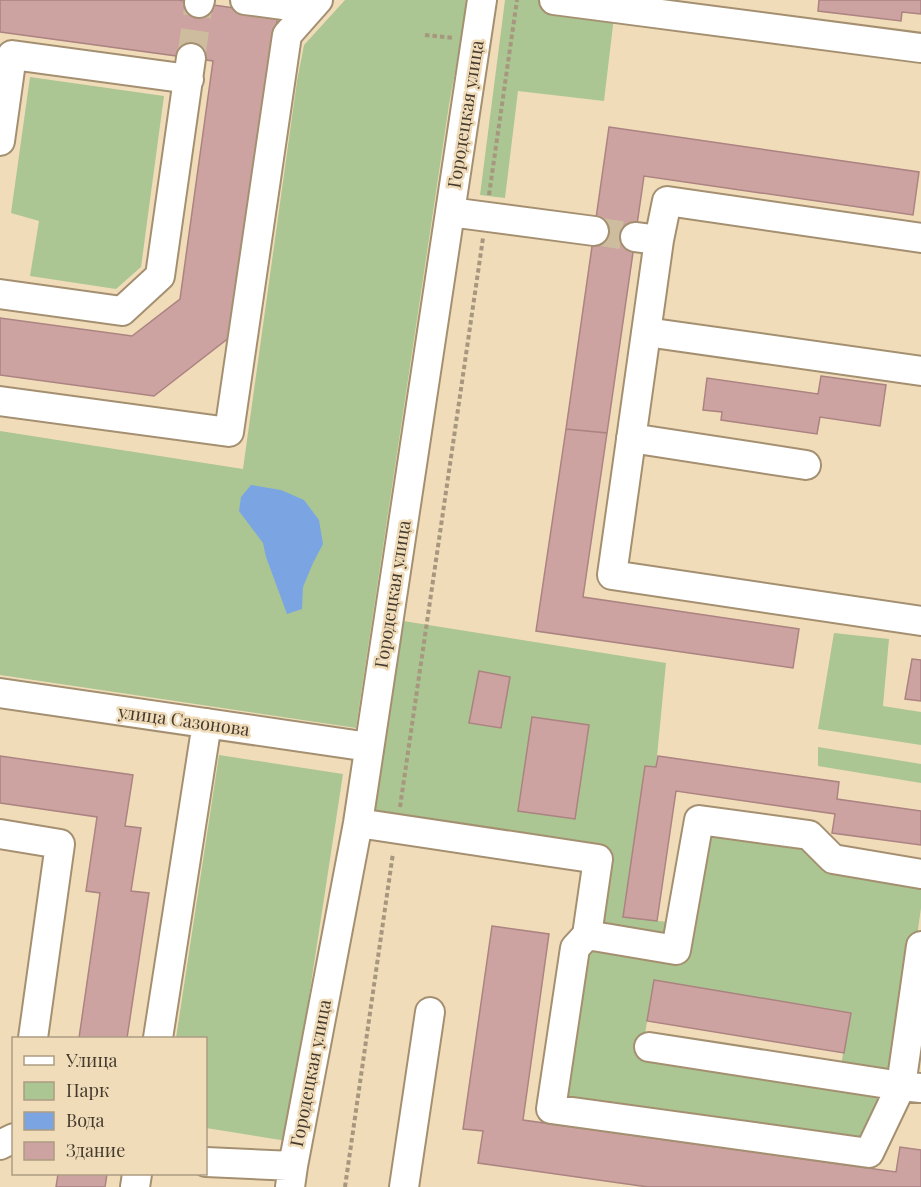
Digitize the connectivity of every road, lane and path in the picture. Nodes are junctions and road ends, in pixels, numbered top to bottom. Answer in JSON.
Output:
{"nodes":[{"id":1,"x":245,"y":0,"type":"edge"},
{"id":2,"x":482,"y":0,"type":"edge"},
{"id":3,"x":517,"y":0,"type":"edge"},
{"id":4,"x":554,"y":0,"type":"edge"},
{"id":5,"x":300,"y":2,"type":"edge"},
{"id":6,"x":921,"y":48,"type":"edge"},
{"id":7,"x":0,"y":141,"type":"edge"},
{"id":8,"x":450,"y":212,"type":"junction"},
{"id":9,"x":486,"y":217,"type":"junction"},
{"id":10,"x":594,"y":231,"type":"tunnel mouth"},
{"id":11,"x":921,"y":238,"type":"edge"},
{"id":12,"x":0,"y":294,"type":"edge"},
{"id":13,"x":646,"y":332,"type":"junction"},
{"id":14,"x":921,"y":371,"type":"edge"},
{"id":15,"x":0,"y":401,"type":"edge"},
{"id":16,"x":631,"y":438,"type":"junction"},
{"id":17,"x":806,"y":465,"type":"dead end"},
{"id":18,"x":921,"y":621,"type":"edge"},
{"id":19,"x":0,"y":693,"type":"edge"},
{"id":20,"x":207,"y":723,"type":"junction"},
{"id":21,"x":369,"y":747,"type":"junction"},
{"id":22,"x":358,"y":823,"type":"junction"},
{"id":23,"x":397,"y":829,"type":"junction"},
{"id":24,"x":0,"y":834,"type":"edge"},
{"id":25,"x":921,"y":874,"type":"edge"},
{"id":26,"x":587,"y":935,"type":"junction"},
{"id":27,"x":921,"y":946,"type":"edge"},
{"id":28,"x":430,"y":1011,"type":"dead end"},
{"id":29,"x":33,"y":1037,"type":"edge"},
{"id":30,"x":159,"y":1037,"type":"edge"},
{"id":31,"x":649,"y":1047,"type":"dead end"},
{"id":32,"x":911,"y":1087,"type":"edge"},
{"id":33,"x":207,"y":1162,"type":"edge"},
{"id":34,"x":250,"y":1176,"type":"edge"},
{"id":35,"x":291,"y":1176,"type":"edge"},
{"id":36,"x":345,"y":1187,"type":"edge"},
{"id":37,"x":404,"y":1187,"type":"edge"}],
"edges":[{"from":1,"to":5,"type":"street"},
{"from":2,"to":8,"type":"street","name":"Городецкая улица"},
{"from":3,"to":9,"type":"path"},
{"from":4,"to":6,"type":"street"},
{"from":5,"to":15,"type":"street"},
{"from":7,"to":12,"type":"street"},
{"from":8,"to":9,"type":"street"},
{"from":8,"to":21,"type":"street","name":"Городецкая улица"},
{"from":9,"to":10,"type":"street"},
{"from":9,"to":23,"type":"path"},
{"from":11,"to":13,"type":"street"},
{"from":13,"to":14,"type":"street"},
{"from":13,"to":16,"type":"street"},
{"from":16,"to":17,"type":"street"},
{"from":16,"to":18,"type":"street"},
{"from":19,"to":20,"type":"street","name":"улица Сазонова"},
{"from":20,"to":21,"type":"street","name":"улица Сазонова"},
{"from":20,"to":30,"type":"street"},
{"from":21,"to":22,"type":"street","name":"Городецкая улица"},
{"from":22,"to":23,"type":"street"},
{"from":22,"to":35,"type":"street","name":"Городецкая улица"},
{"from":23,"to":26,"type":"street"},
{"from":23,"to":36,"type":"path"},
{"from":24,"to":29,"type":"street"},
{"from":25,"to":26,"type":"street"},
{"from":26,"to":32,"type":"street"},
{"from":27,"to":32,"type":"street"},
{"from":28,"to":37,"type":"street"},
{"from":31,"to":32,"type":"street"},
{"from":33,"to":34,"type":"street"},
{"from":34,"to":35,"type":"street"}]}
